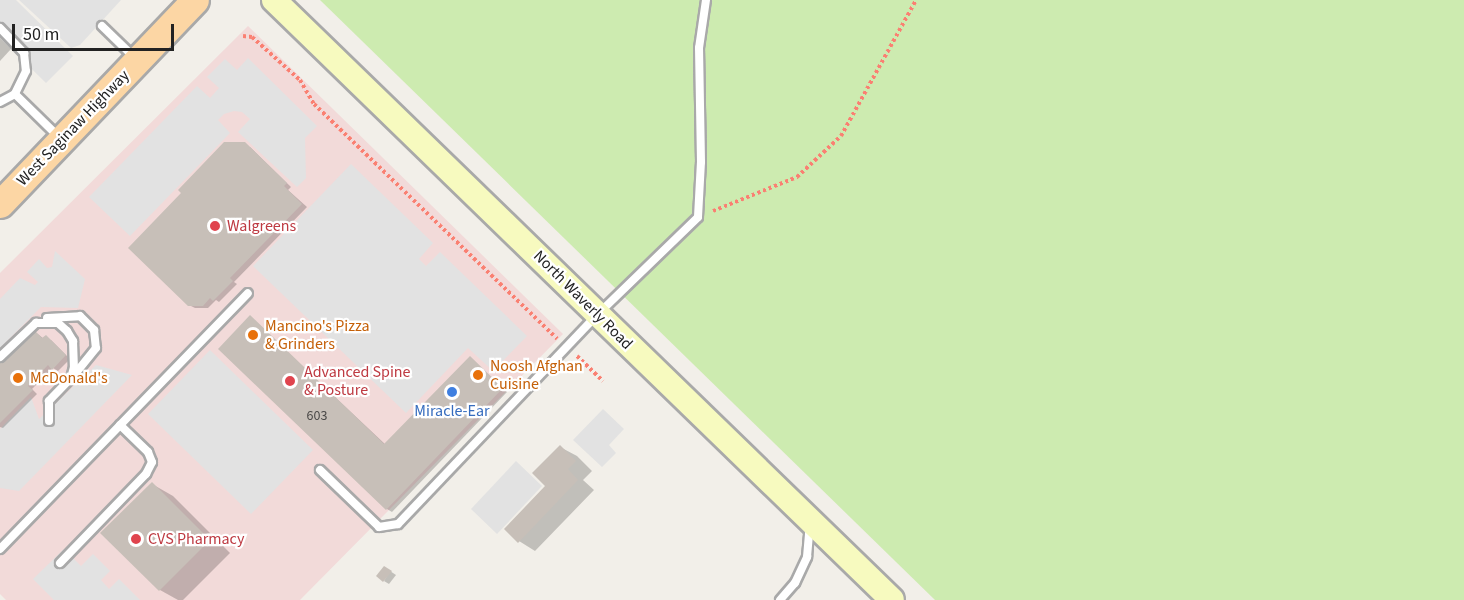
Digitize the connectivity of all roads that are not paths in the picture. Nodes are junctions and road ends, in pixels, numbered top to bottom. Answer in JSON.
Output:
{"nodes":[{"id":1,"x":195,"y":0,"type":"edge"},
{"id":2,"x":274,"y":0,"type":"edge"},
{"id":3,"x":706,"y":0,"type":"edge"},
{"id":4,"x":102,"y":26,"type":"dead end"},
{"id":5,"x":0,"y":28,"type":"edge"},
{"id":6,"x":138,"y":60,"type":"junction"},
{"id":7,"x":15,"y":94,"type":"junction"},
{"id":8,"x":0,"y":102,"type":"edge"},
{"id":9,"x":62,"y":139,"type":"junction"},
{"id":10,"x":0,"y":204,"type":"edge"},
{"id":11,"x":248,"y":293,"type":"dead end"},
{"id":12,"x":598,"y":314,"type":"junction"},
{"id":13,"x":36,"y":323,"type":"junction"},
{"id":14,"x":0,"y":357,"type":"edge"},
{"id":15,"x":71,"y":378,"type":"junction"},
{"id":16,"x":49,"y":421,"type":"dead end"},
{"id":17,"x":120,"y":425,"type":"junction"},
{"id":18,"x":320,"y":470,"type":"dead end"},
{"id":19,"x":810,"y":522,"type":"junction"},
{"id":20,"x":0,"y":549,"type":"edge"},
{"id":21,"x":60,"y":563,"type":"dead end"},
{"id":22,"x":780,"y":600,"type":"edge"},
{"id":23,"x":892,"y":600,"type":"edge"}],
"edges":[{"from":1,"to":6,"type":"main road","name":"West Saginaw Highway"},
{"from":2,"to":12,"type":"main road","name":"North Waverly Road"},
{"from":3,"to":12,"type":"lane"},
{"from":4,"to":6,"type":"lane"},
{"from":5,"to":7,"type":"lane"},
{"from":6,"to":9,"type":"main road","name":"West Saginaw Highway"},
{"from":7,"to":8,"type":"lane"},
{"from":7,"to":9,"type":"lane"},
{"from":9,"to":10,"type":"main road","name":"West Saginaw Highway"},
{"from":11,"to":17,"type":"lane"},
{"from":12,"to":18,"type":"lane"},
{"from":12,"to":19,"type":"main road","name":"North Waverly Road"},
{"from":13,"to":14,"type":"lane"},
{"from":13,"to":15,"type":"lane"},
{"from":13,"to":15,"type":"lane"},
{"from":15,"to":16,"type":"lane"},
{"from":17,"to":20,"type":"lane"},
{"from":17,"to":21,"type":"lane"},
{"from":19,"to":22,"type":"lane"},
{"from":19,"to":23,"type":"main road","name":"North Waverly Road"}]}
